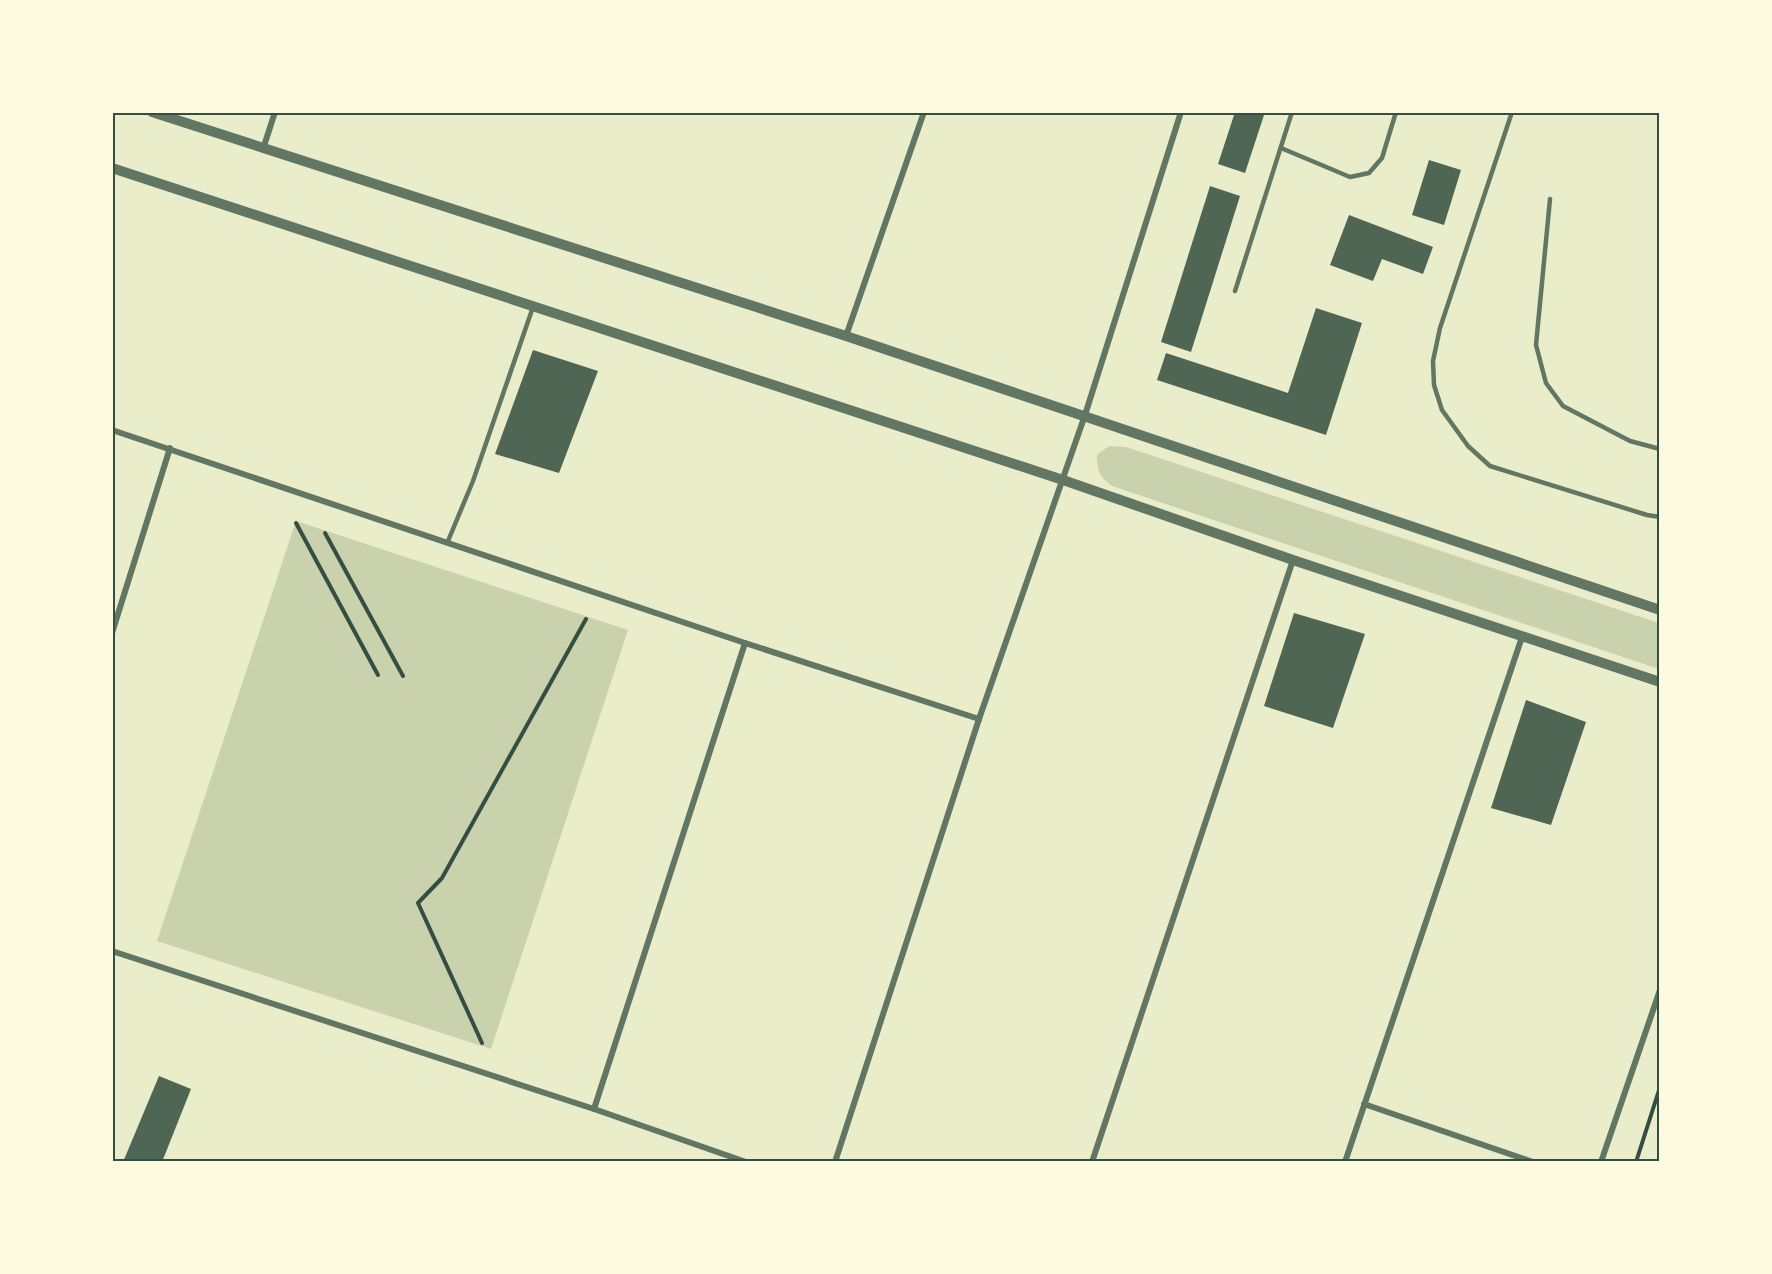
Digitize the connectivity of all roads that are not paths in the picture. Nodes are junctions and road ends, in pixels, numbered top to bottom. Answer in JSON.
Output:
{"nodes":[{"id":1,"x":152,"y":112,"type":"edge"},
{"id":2,"x":275,"y":112,"type":"edge"},
{"id":3,"x":924,"y":112,"type":"edge"},
{"id":4,"x":1181,"y":112,"type":"edge"},
{"id":5,"x":1292,"y":112,"type":"edge"},
{"id":6,"x":1396,"y":112,"type":"edge"},
{"id":7,"x":1512,"y":112,"type":"edge"},
{"id":8,"x":1281,"y":148,"type":"junction"},
{"id":9,"x":263,"y":149,"type":"junction"},
{"id":10,"x":112,"y":168,"type":"edge"},
{"id":11,"x":1550,"y":199,"type":"dead end"},
{"id":12,"x":1235,"y":291,"type":"dead end"},
{"id":13,"x":533,"y":306,"type":"junction"},
{"id":14,"x":846,"y":336,"type":"junction"},
{"id":15,"x":1085,"y":415,"type":"junction"},
{"id":16,"x":112,"y":430,"type":"edge"},
{"id":17,"x":170,"y":448,"type":"junction"},
{"id":18,"x":1659,"y":449,"type":"edge"},
{"id":19,"x":1063,"y":480,"type":"junction"},
{"id":20,"x":1659,"y":517,"type":"edge"},
{"id":21,"x":448,"y":541,"type":"junction"},
{"id":22,"x":1293,"y":560,"type":"junction"},
{"id":23,"x":1659,"y":609,"type":"edge"},
{"id":24,"x":112,"y":633,"type":"edge"},
{"id":25,"x":1522,"y":637,"type":"junction"},
{"id":26,"x":745,"y":643,"type":"junction"},
{"id":27,"x":1659,"y":682,"type":"edge"},
{"id":28,"x":979,"y":719,"type":"junction"},
{"id":29,"x":112,"y":951,"type":"edge"},
{"id":30,"x":1659,"y":990,"type":"edge"},
{"id":31,"x":1364,"y":1104,"type":"junction"},
{"id":32,"x":594,"y":1109,"type":"junction"},
{"id":33,"x":746,"y":1161,"type":"edge"},
{"id":34,"x":836,"y":1161,"type":"edge"},
{"id":35,"x":1092,"y":1161,"type":"edge"},
{"id":36,"x":1345,"y":1161,"type":"edge"},
{"id":37,"x":1533,"y":1161,"type":"edge"},
{"id":38,"x":1601,"y":1161,"type":"edge"}],
"edges":[{"from":1,"to":9,"type":"street"},
{"from":2,"to":9,"type":"street"},
{"from":3,"to":14,"type":"street"},
{"from":4,"to":15,"type":"street"},
{"from":5,"to":8,"type":"lane"},
{"from":6,"to":8,"type":"lane"},
{"from":7,"to":20,"type":"lane"},
{"from":8,"to":12,"type":"lane"},
{"from":9,"to":14,"type":"street"},
{"from":10,"to":13,"type":"street"},
{"from":11,"to":18,"type":"lane"},
{"from":13,"to":19,"type":"street"},
{"from":13,"to":21,"type":"lane"},
{"from":14,"to":15,"type":"street"},
{"from":15,"to":19,"type":"street"},
{"from":15,"to":23,"type":"street"},
{"from":16,"to":17,"type":"street"},
{"from":17,"to":21,"type":"street"},
{"from":17,"to":24,"type":"street"},
{"from":19,"to":22,"type":"street"},
{"from":19,"to":28,"type":"street"},
{"from":21,"to":26,"type":"street"},
{"from":22,"to":25,"type":"street"},
{"from":22,"to":35,"type":"street"},
{"from":25,"to":27,"type":"street"},
{"from":25,"to":31,"type":"street"},
{"from":26,"to":28,"type":"street"},
{"from":26,"to":32,"type":"street"},
{"from":28,"to":34,"type":"street"},
{"from":29,"to":32,"type":"street"},
{"from":30,"to":38,"type":"street"},
{"from":31,"to":36,"type":"street"},
{"from":31,"to":37,"type":"street"},
{"from":32,"to":33,"type":"street"}]}
